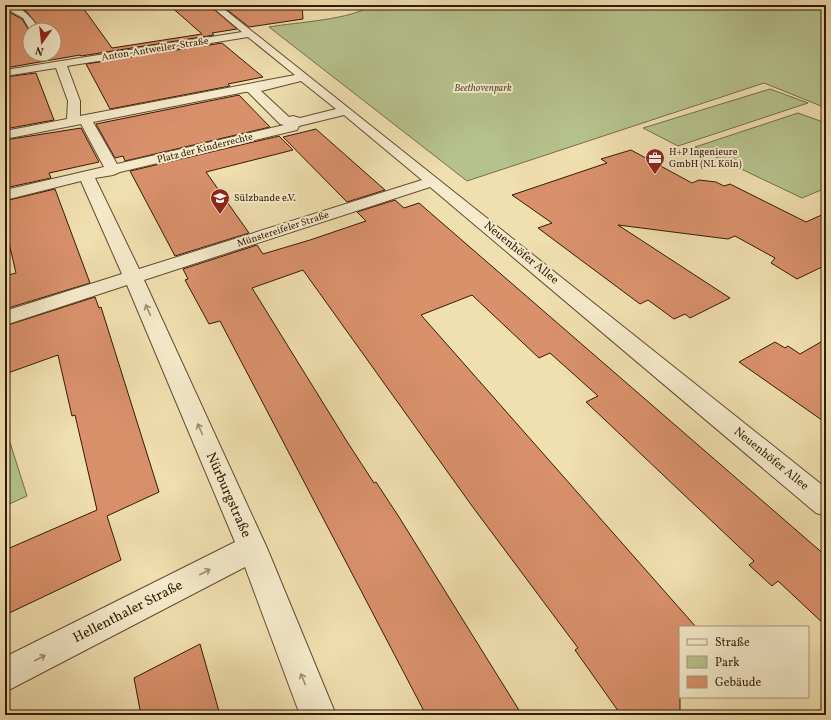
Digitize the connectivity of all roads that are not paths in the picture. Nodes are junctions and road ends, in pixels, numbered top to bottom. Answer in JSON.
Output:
{"nodes":[{"id":1,"x":6,"y":5,"type":"edge"},
{"id":2,"x":214,"y":5,"type":"edge"},
{"id":3,"x":30,"y":22,"type":"edge"},
{"id":4,"x":249,"y":34,"type":"junction"},
{"id":5,"x":57,"y":64,"type":"junction"},
{"id":6,"x":5,"y":73,"type":"edge"},
{"id":7,"x":303,"y":77,"type":"junction"},
{"id":8,"x":256,"y":88,"type":"junction"},
{"id":9,"x":345,"y":111,"type":"junction"},
{"id":10,"x":79,"y":121,"type":"junction"},
{"id":11,"x":293,"y":122,"type":"junction"},
{"id":12,"x":5,"y":135,"type":"edge"},
{"id":13,"x":113,"y":171,"type":"junction"},
{"id":14,"x":87,"y":177,"type":"junction"},
{"id":15,"x":433,"y":181,"type":"junction"},
{"id":16,"x":5,"y":195,"type":"edge"},
{"id":17,"x":133,"y":277,"type":"junction"},
{"id":18,"x":5,"y":318,"type":"edge"},
{"id":19,"x":826,"y":504,"type":"edge"},
{"id":20,"x":252,"y":548,"type":"junction"},
{"id":21,"x":5,"y":675,"type":"edge"},
{"id":22,"x":318,"y":715,"type":"edge"}],
"edges":[{"from":1,"to":3,"type":"street"},
{"from":2,"to":4,"type":"street","name":"Neuenhöfer Allee"},
{"from":4,"to":5,"type":"street","name":"Anton-Antweiler-Straße"},
{"from":4,"to":7,"type":"street","name":"Neuenhöfer Allee"},
{"from":5,"to":6,"type":"street","name":"Anton-Antweiler-Straße"},
{"from":5,"to":10,"type":"street"},
{"from":7,"to":8,"type":"street"},
{"from":7,"to":9,"type":"street","name":"Neuenhöfer Allee"},
{"from":8,"to":10,"type":"street"},
{"from":8,"to":11,"type":"street"},
{"from":9,"to":11,"type":"street","name":"Platz der Kinderrechte"},
{"from":9,"to":15,"type":"street","name":"Neuenhöfer Allee"},
{"from":10,"to":12,"type":"street"},
{"from":10,"to":13,"type":"street"},
{"from":11,"to":13,"type":"street","name":"Platz der Kinderrechte"},
{"from":13,"to":14,"type":"street","name":"Platz der Kinderrechte"},
{"from":14,"to":16,"type":"street","name":"Platz der Kinderrechte"},
{"from":14,"to":17,"type":"street"},
{"from":15,"to":17,"type":"street","name":"Münstereifeler Straße"},
{"from":15,"to":19,"type":"street","name":"Neuenhöfer Allee"},
{"from":17,"to":18,"type":"street","name":"Münstereifeler Straße"},
{"from":20,"to":17,"type":"street","name":"Nürburgstraße","one_way":true},
{"from":21,"to":20,"type":"street","name":"Hellenthaler Straße","one_way":true},
{"from":22,"to":20,"type":"street","name":"Nürburgstraße","one_way":true}]}
